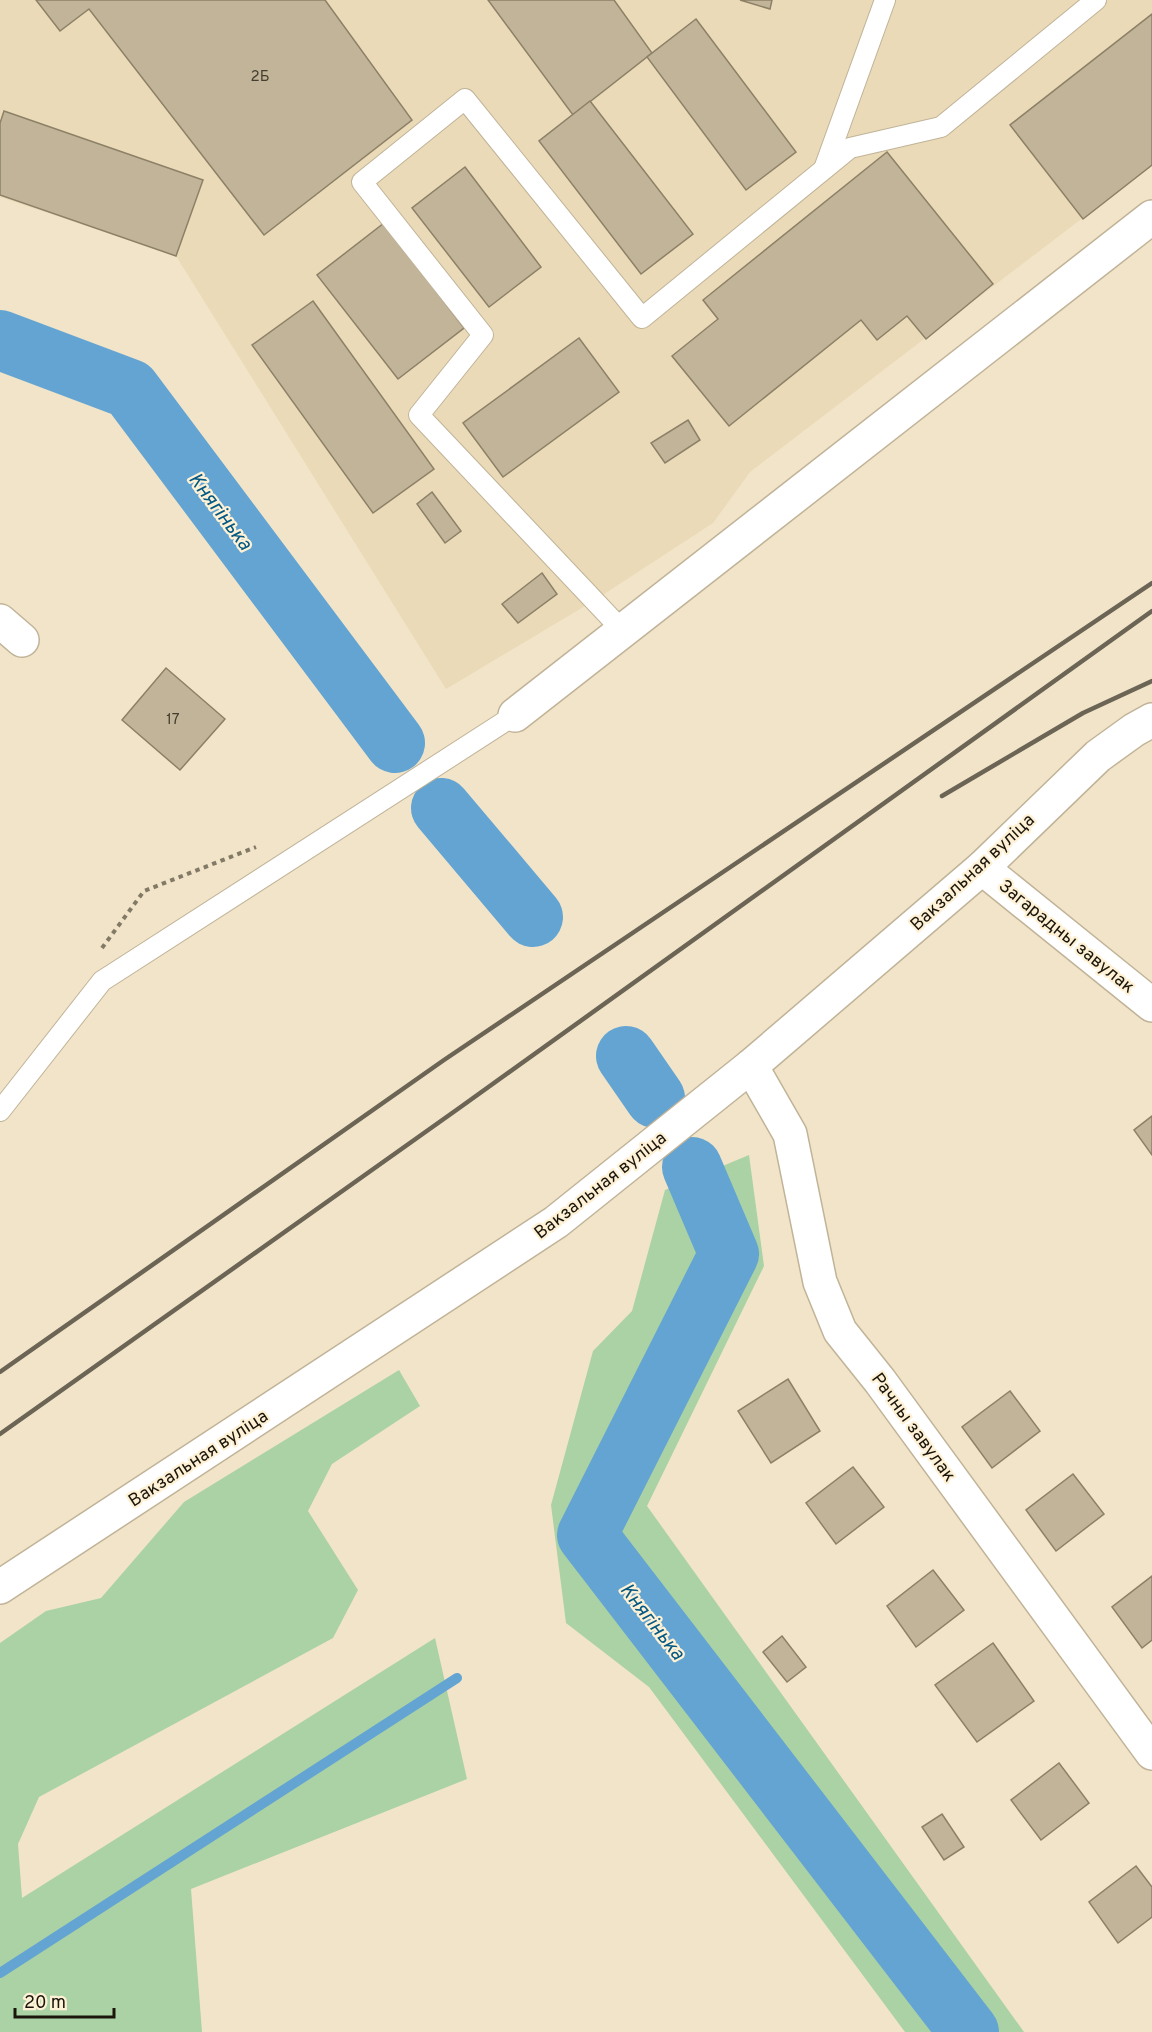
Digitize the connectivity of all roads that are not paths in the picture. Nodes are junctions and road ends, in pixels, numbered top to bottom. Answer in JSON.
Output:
{"nodes":[{"id":1,"x":885,"y":0,"type":"edge"},
{"id":2,"x":1096,"y":0,"type":"edge"},
{"id":3,"x":823,"y":170,"type":"junction"},
{"id":4,"x":1152,"y":217,"type":"edge"},
{"id":5,"x":622,"y":630,"type":"junction"},
{"id":6,"x":515,"y":715,"type":"joint"},
{"id":7,"x":1152,"y":720,"type":"edge"},
{"id":8,"x":982,"y":868,"type":"junction"},
{"id":9,"x":1152,"y":1005,"type":"edge"},
{"id":10,"x":751,"y":1066,"type":"junction"},
{"id":11,"x":0,"y":1111,"type":"edge"},
{"id":12,"x":0,"y":1587,"type":"edge"},
{"id":13,"x":1152,"y":1753,"type":"edge"}],
"edges":[{"from":1,"to":3,"type":"lane"},
{"from":2,"to":3,"type":"lane"},
{"from":3,"to":5,"type":"lane"},
{"from":4,"to":5,"type":"street"},
{"from":5,"to":6,"type":"street"},
{"from":6,"to":11,"type":"lane"},
{"from":7,"to":8,"type":"street","name":"Вакзальная вуліца"},
{"from":8,"to":9,"type":"street","name":"Загарадны завулак"},
{"from":8,"to":10,"type":"street","name":"Вакзальная вуліца"},
{"from":10,"to":12,"type":"street","name":"Вакзальная вуліца"},
{"from":10,"to":13,"type":"street","name":"Рачны завулак"}]}
